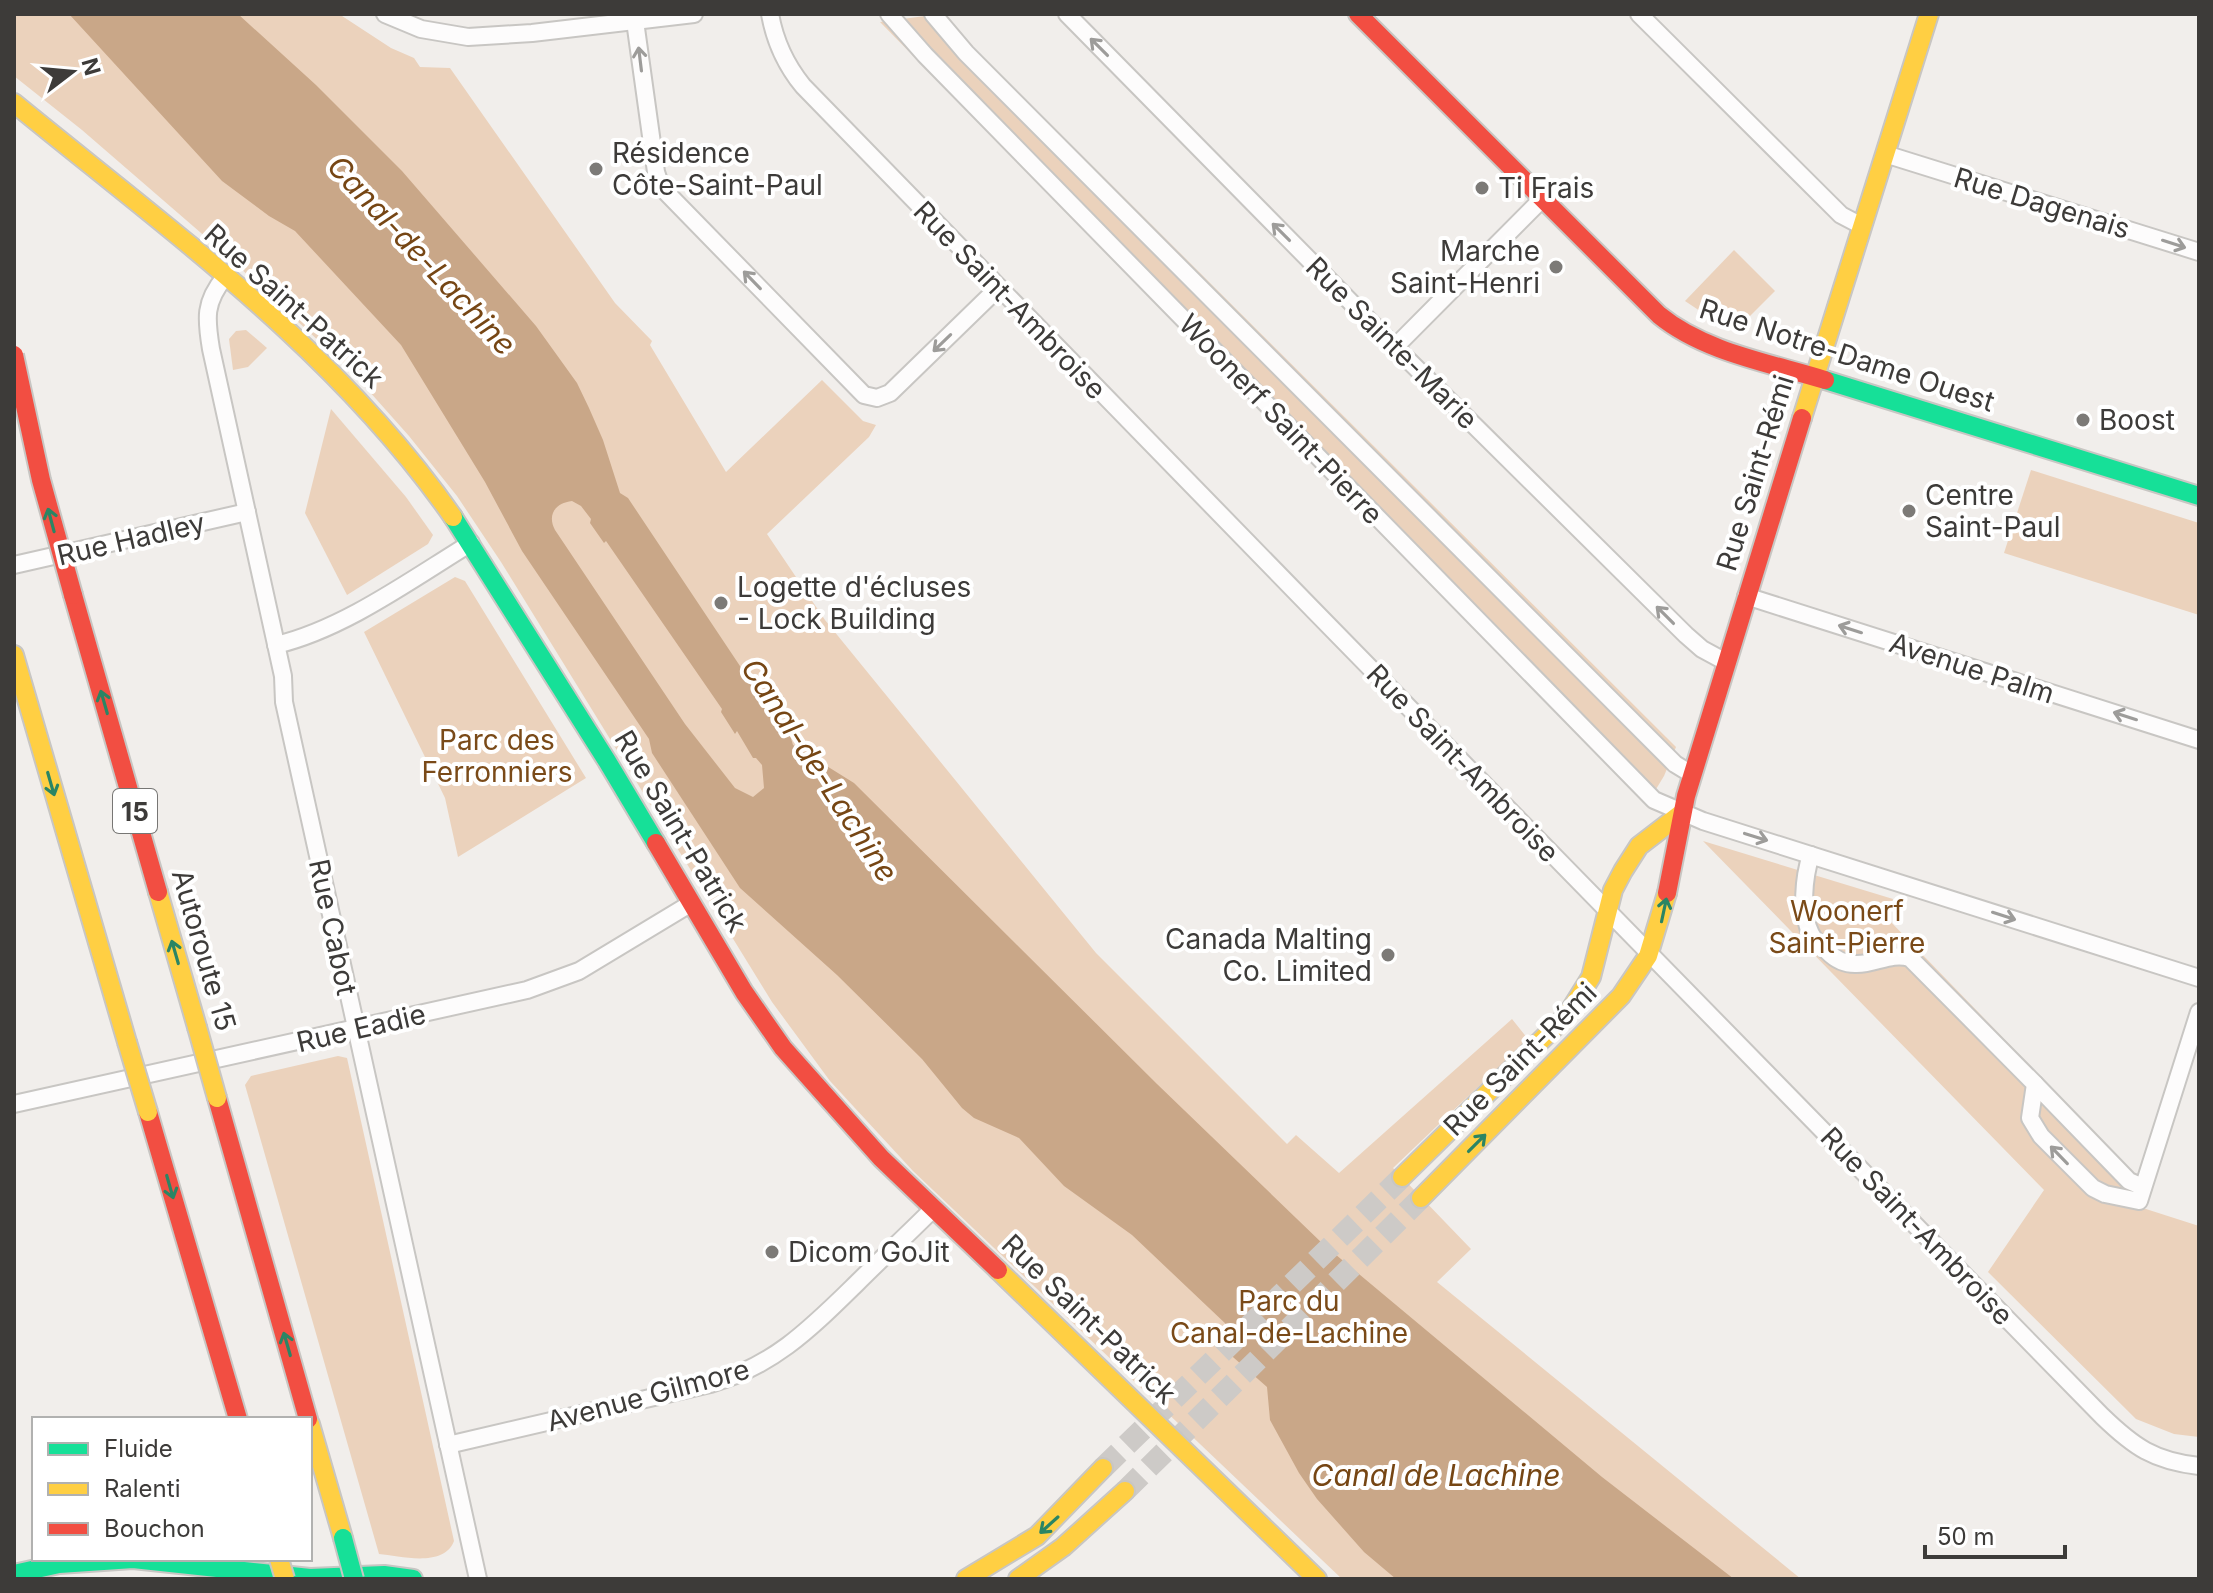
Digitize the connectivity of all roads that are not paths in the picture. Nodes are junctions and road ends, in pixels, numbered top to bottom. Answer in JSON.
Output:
{"nodes":[{"id":1,"x":385,"y":14,"type":"edge"},
{"id":2,"x":694,"y":14,"type":"edge"},
{"id":3,"x":770,"y":14,"type":"edge"},
{"id":4,"x":889,"y":14,"type":"edge"},
{"id":5,"x":933,"y":14,"type":"edge"},
{"id":6,"x":1067,"y":14,"type":"edge"},
{"id":7,"x":1358,"y":14,"type":"edge"},
{"id":8,"x":1639,"y":14,"type":"edge"},
{"id":9,"x":1929,"y":14,"type":"edge"},
{"id":10,"x":635,"y":21,"type":"junction"},
{"id":11,"x":14,"y":103,"type":"edge"},
{"id":12,"x":1885,"y":154,"type":"junction"},
{"id":13,"x":1543,"y":198,"type":"junction"},
{"id":14,"x":1862,"y":226,"type":"junction"},
{"id":15,"x":2199,"y":252,"type":"edge"},
{"id":16,"x":225,"y":277,"type":"junction"},
{"id":17,"x":997,"y":289,"type":"junction"},
{"id":18,"x":1395,"y":347,"type":"junction"},
{"id":19,"x":14,"y":355,"type":"edge"},
{"id":20,"x":1814,"y":376,"type":"junction"},
{"id":21,"x":2199,"y":496,"type":"edge"},
{"id":22,"x":247,"y":512,"type":"junction"},
{"id":23,"x":471,"y":543,"type":"junction"},
{"id":24,"x":14,"y":565,"type":"edge"},
{"id":25,"x":1746,"y":596,"type":"junction"},
{"id":26,"x":276,"y":645,"type":"junction"},
{"id":27,"x":14,"y":655,"type":"edge"},
{"id":28,"x":1726,"y":662,"type":"junction"},
{"id":29,"x":2199,"y":740,"type":"edge"},
{"id":30,"x":1693,"y":775,"type":"junction"},
{"id":31,"x":1682,"y":813,"type":"junction"},
{"id":32,"x":1811,"y":855,"type":"junction"},
{"id":33,"x":690,"y":904,"type":"junction"},
{"id":34,"x":1608,"y":910,"type":"junction"},
{"id":35,"x":1650,"y":952,"type":"junction"},
{"id":36,"x":2199,"y":978,"type":"edge"},
{"id":37,"x":2199,"y":1012,"type":"edge"},
{"id":38,"x":356,"y":1028,"type":"junction"},
{"id":39,"x":2035,"y":1084,"type":"junction"},
{"id":40,"x":14,"y":1104,"type":"edge"},
{"id":41,"x":1402,"y":1177,"type":"tunnel mouth"},
{"id":42,"x":2141,"y":1194,"type":"junction"},
{"id":43,"x":1421,"y":1198,"type":"tunnel mouth"},
{"id":44,"x":933,"y":1209,"type":"junction"},
{"id":45,"x":237,"y":1417,"type":"edge"},
{"id":46,"x":308,"y":1417,"type":"edge"},
{"id":47,"x":312,"y":1432,"type":"edge"},
{"id":48,"x":448,"y":1445,"type":"junction"},
{"id":49,"x":2199,"y":1466,"type":"edge"},
{"id":50,"x":1103,"y":1468,"type":"tunnel mouth"},
{"id":51,"x":1125,"y":1491,"type":"tunnel mouth"},
{"id":52,"x":94,"y":1561,"type":"edge"},
{"id":53,"x":151,"y":1561,"type":"edge"},
{"id":54,"x":14,"y":1574,"type":"edge"},
{"id":55,"x":311,"y":1579,"type":"edge"},
{"id":56,"x":354,"y":1579,"type":"edge"},
{"id":57,"x":413,"y":1579,"type":"edge"},
{"id":58,"x":478,"y":1579,"type":"edge"},
{"id":59,"x":966,"y":1579,"type":"edge"},
{"id":60,"x":1018,"y":1579,"type":"edge"},
{"id":61,"x":1317,"y":1579,"type":"edge"}],
"edges":[{"from":1,"to":10,"type":"street"},
{"from":2,"to":10,"type":"street"},
{"from":3,"to":17,"type":"street","name":"Rue Saint-Ambroise"},
{"from":4,"to":31,"type":"street","name":"Woonerf Saint-Pierre"},
{"from":5,"to":30,"type":"street","name":"Woonerf Saint-Pierre"},
{"from":18,"to":6,"type":"street","name":"Rue Sainte-Marie","one_way":true},
{"from":7,"to":13,"type":"main road","name":"Rue Notre-Dame Ouest"},
{"from":8,"to":14,"type":"street"},
{"from":9,"to":12,"type":"main road","name":"Rue Saint-Rémi"},
{"from":17,"to":10,"type":"street","one_way":true},
{"from":11,"to":16,"type":"main road","name":"Rue Saint-Patrick"},
{"from":12,"to":14,"type":"main road","name":"Rue Saint-Rémi"},
{"from":12,"to":15,"type":"street","name":"Rue Dagenais","one_way":true},
{"from":13,"to":18,"type":"street"},
{"from":13,"to":20,"type":"main road","name":"Rue Notre-Dame Ouest"},
{"from":14,"to":20,"type":"main road","name":"Rue Saint-Rémi"},
{"from":16,"to":22,"type":"street","name":"Rue Cabot"},
{"from":16,"to":23,"type":"main road","name":"Rue Saint-Patrick"},
{"from":17,"to":34,"type":"street","name":"Rue Saint-Ambroise"},
{"from":28,"to":18,"type":"street","name":"Rue Sainte-Marie","one_way":true},
{"from":46,"to":19,"type":"main road","name":"Autoroute 15","number":"15","one_way":true,"bridge":true},
{"from":20,"to":21,"type":"main road","name":"Rue Notre-Dame Ouest"},
{"from":20,"to":25,"type":"main road","name":"Rue Saint-Rémi"},
{"from":22,"to":24,"type":"street","name":"Rue Hadley"},
{"from":22,"to":26,"type":"street","name":"Rue Cabot"},
{"from":23,"to":26,"type":"street"},
{"from":23,"to":33,"type":"main road","name":"Rue Saint-Patrick"},
{"from":25,"to":28,"type":"main road","name":"Rue Saint-Rémi"},
{"from":29,"to":25,"type":"street","name":"Avenue Palm","one_way":true},
{"from":26,"to":38,"type":"street","name":"Rue Cabot"},
{"from":27,"to":45,"type":"main road","one_way":true,"bridge":true},
{"from":28,"to":30,"type":"main road","name":"Rue Saint-Rémi"},
{"from":30,"to":31,"type":"main road","name":"Rue Saint-Rémi"},
{"from":31,"to":32,"type":"street","name":"Woonerf Saint-Pierre","one_way":true},
{"from":31,"to":34,"type":"main road","name":"Rue Saint-Rémi"},
{"from":35,"to":31,"type":"main road","name":"Rue Saint-Rémi","one_way":true},
{"from":32,"to":36,"type":"street","name":"Woonerf Saint-Pierre","one_way":true},
{"from":32,"to":39,"type":"street"},
{"from":33,"to":38,"type":"street","name":"Rue Eadie"},
{"from":33,"to":44,"type":"main road","name":"Rue Saint-Patrick"},
{"from":34,"to":35,"type":"street","name":"Rue Saint-Ambroise"},
{"from":34,"to":41,"type":"main road","name":"Rue Saint-Rémi"},
{"from":43,"to":35,"type":"main road","name":"Rue Saint-Rémi","one_way":true},
{"from":35,"to":49,"type":"street","name":"Rue Saint-Ambroise"},
{"from":37,"to":42,"type":"street"},
{"from":38,"to":40,"type":"street","name":"Rue Eadie"},
{"from":38,"to":48,"type":"street","name":"Rue Cabot"},
{"from":39,"to":42,"type":"street"},
{"from":42,"to":39,"type":"street","one_way":true},
{"from":44,"to":48,"type":"street","name":"Avenue Gilmore"},
{"from":44,"to":61,"type":"main road","name":"Rue Saint-Patrick"},
{"from":47,"to":56,"type":"main road","name":"Autoroute 15","number":"15","bridge":true},
{"from":48,"to":58,"type":"street","name":"Rue Cabot"},
{"from":50,"to":59,"type":"main road","one_way":true},
{"from":51,"to":60,"type":"main road"},
{"from":52,"to":54,"type":"main road"},
{"from":53,"to":55,"type":"main road"},
{"from":55,"to":57,"type":"main road"}]}
